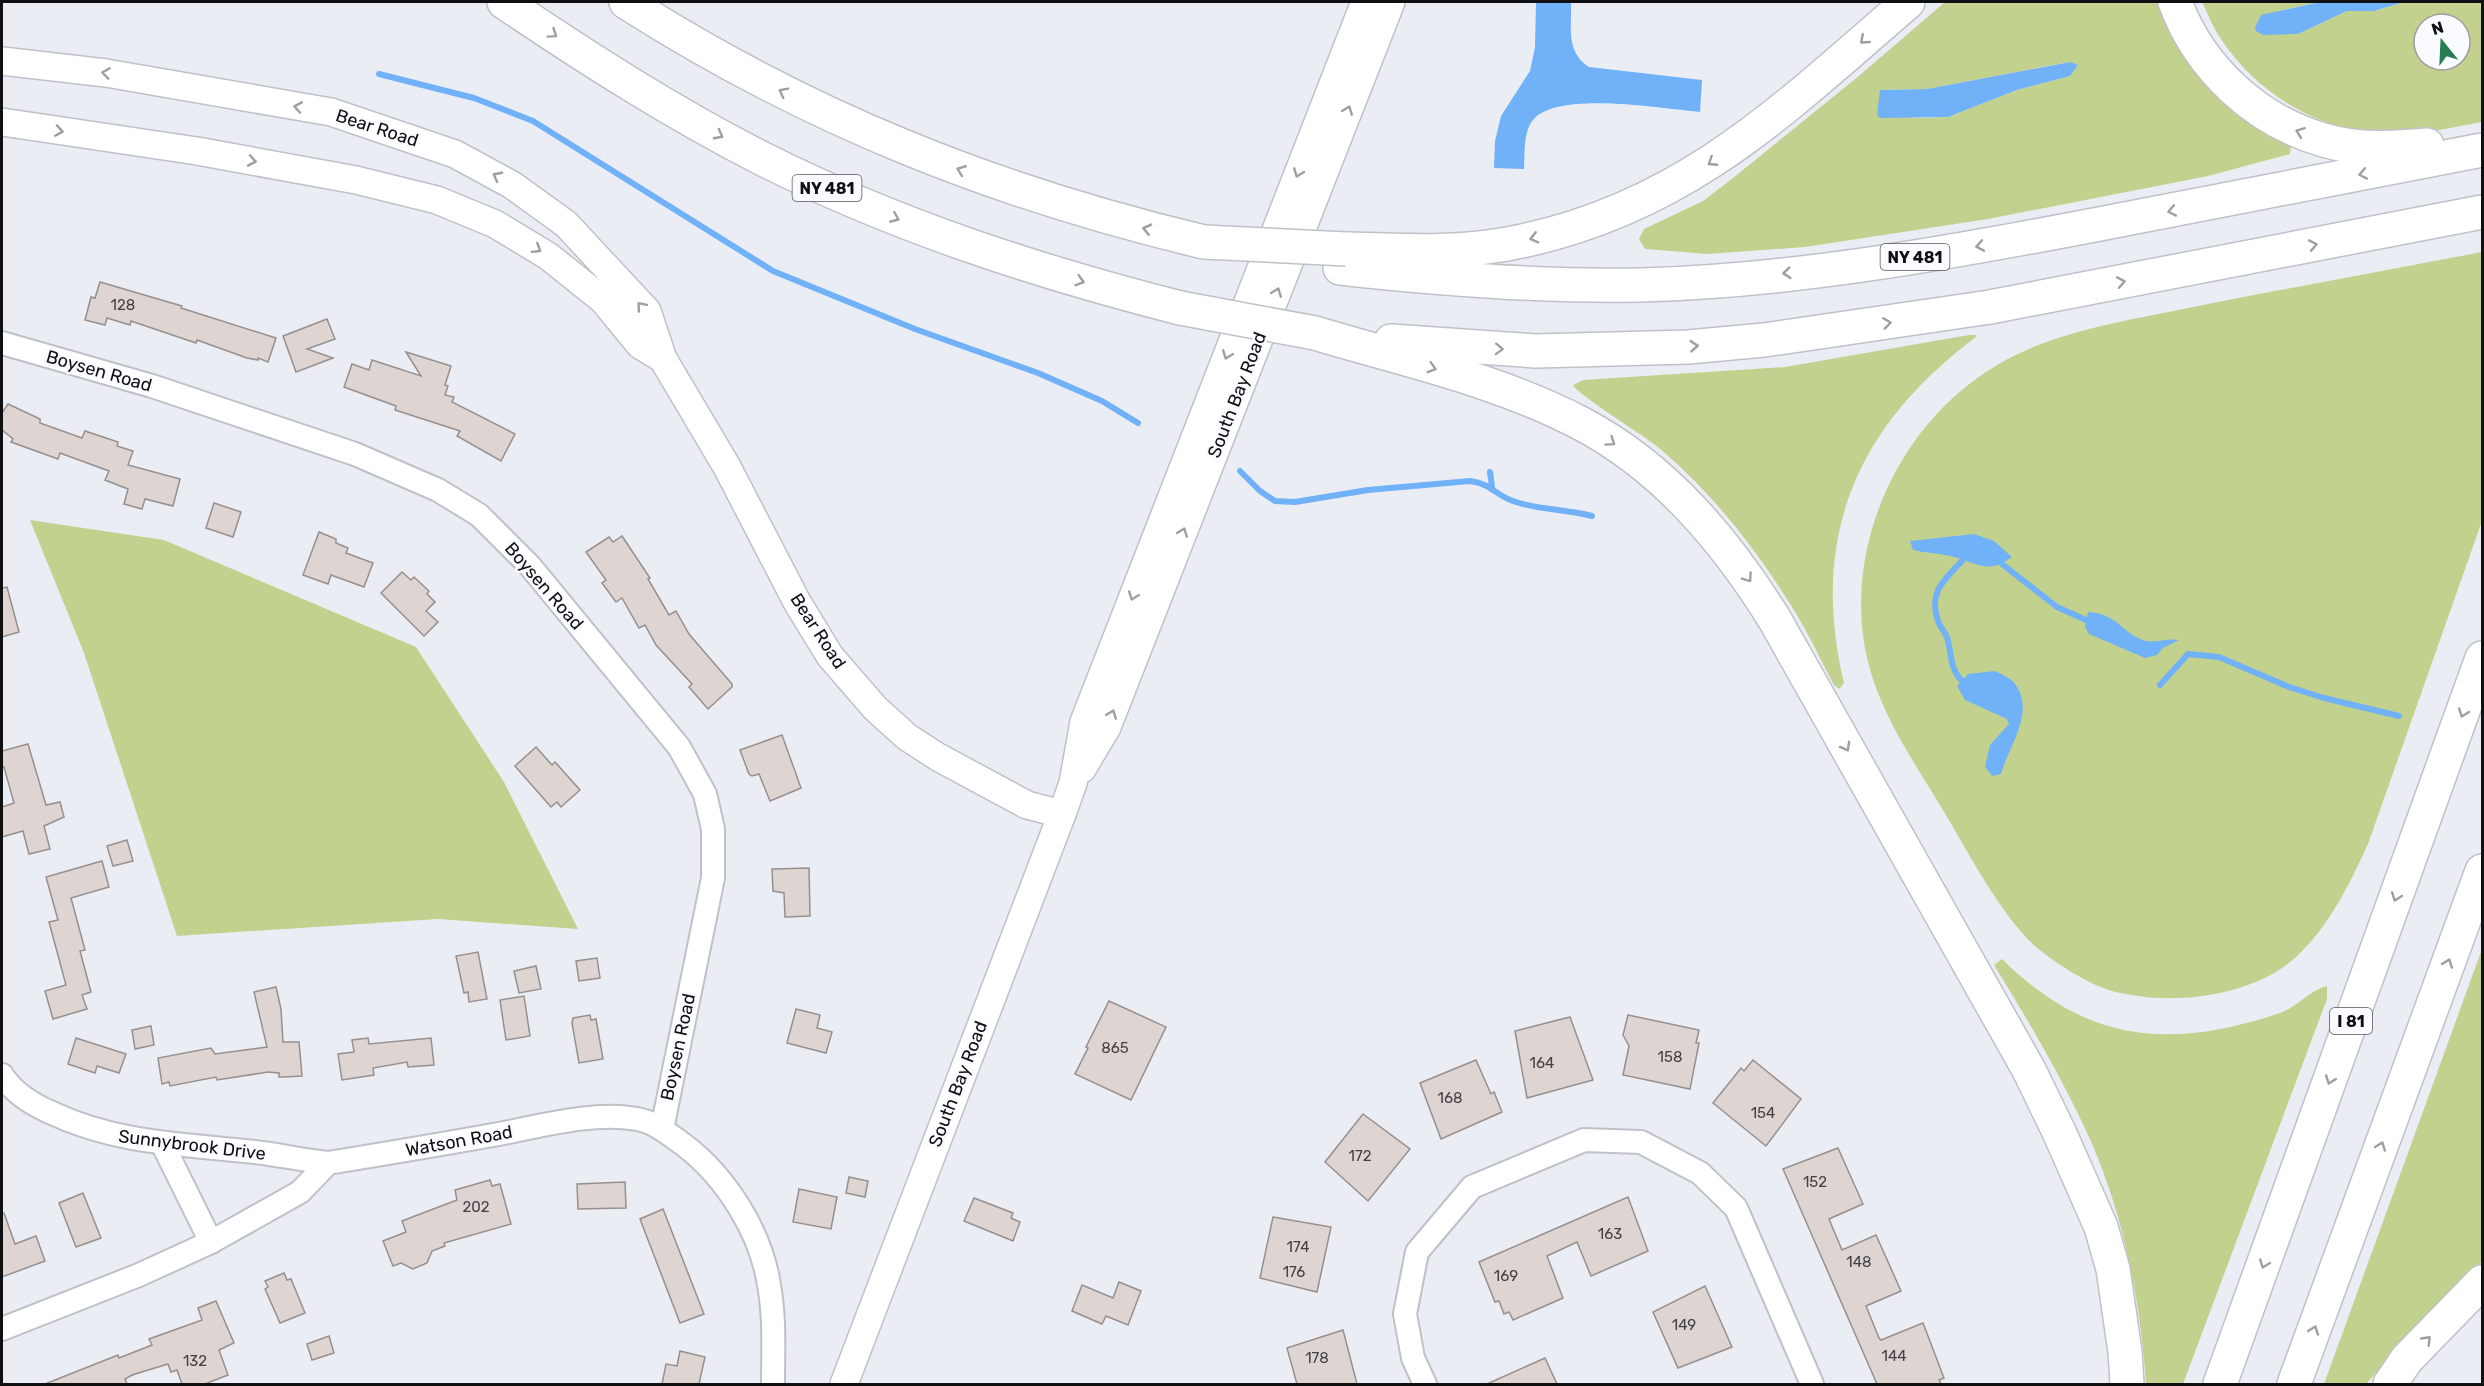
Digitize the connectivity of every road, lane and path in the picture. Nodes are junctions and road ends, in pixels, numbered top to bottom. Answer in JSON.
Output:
{"nodes":[{"id":1,"x":504,"y":2,"type":"edge"},
{"id":2,"x":626,"y":2,"type":"edge"},
{"id":3,"x":1365,"y":2,"type":"edge"},
{"id":4,"x":1391,"y":2,"type":"edge"},
{"id":5,"x":1908,"y":2,"type":"edge"},
{"id":6,"x":2175,"y":2,"type":"edge"},
{"id":7,"x":2,"y":61,"type":"edge"},
{"id":8,"x":2,"y":122,"type":"edge"},
{"id":9,"x":2482,"y":140,"type":"edge"},
{"id":10,"x":2482,"y":150,"type":"edge"},
{"id":11,"x":2482,"y":212,"type":"edge"},
{"id":12,"x":1343,"y":258,"type":"junction"},
{"id":13,"x":1315,"y":333,"type":"junction"},
{"id":14,"x":2,"y":343,"type":"edge"},
{"id":15,"x":663,"y":359,"type":"junction"},
{"id":16,"x":2482,"y":658,"type":"edge"},
{"id":17,"x":1073,"y":783,"type":"junction"},
{"id":18,"x":1062,"y":814,"type":"junction"},
{"id":19,"x":2482,"y":871,"type":"edge"},
{"id":20,"x":2,"y":1075,"type":"edge"},
{"id":21,"x":662,"y":1129,"type":"junction"},
{"id":22,"x":163,"y":1145,"type":"junction"},
{"id":23,"x":328,"y":1163,"type":"junction"},
{"id":24,"x":211,"y":1242,"type":"junction"},
{"id":25,"x":2482,"y":1282,"type":"edge"},
{"id":26,"x":2,"y":1329,"type":"edge"},
{"id":27,"x":773,"y":1384,"type":"edge"},
{"id":28,"x":844,"y":1384,"type":"edge"},
{"id":29,"x":1425,"y":1384,"type":"edge"},
{"id":30,"x":1812,"y":1384,"type":"edge"},
{"id":31,"x":2127,"y":1384,"type":"edge"},
{"id":32,"x":2220,"y":1384,"type":"edge"},
{"id":33,"x":2294,"y":1384,"type":"edge"},
{"id":34,"x":2390,"y":1384,"type":"edge"}],
"edges":[{"from":1,"to":13,"type":"highway","number":"NY 481","one_way":true,"bridge":true},
{"from":12,"to":2,"type":"highway","number":"NY 481","one_way":true,"bridge":true},
{"from":3,"to":17,"type":"street","name":"South Bay Road","one_way":true},
{"from":17,"to":4,"type":"street","name":"South Bay Road","one_way":true},
{"from":5,"to":12,"type":"highway","one_way":true},
{"from":9,"to":6,"type":"highway","one_way":true},
{"from":15,"to":7,"type":"street","name":"Bear Road","one_way":true},
{"from":8,"to":15,"type":"street","name":"Bear Road","one_way":true},
{"from":10,"to":12,"type":"highway","number":"NY 481","one_way":true},
{"from":13,"to":11,"type":"highway","number":"NY 481","one_way":true},
{"from":13,"to":31,"type":"highway","one_way":true},
{"from":14,"to":21,"type":"street","name":"Boysen Road"},
{"from":15,"to":18,"type":"street","name":"Bear Road"},
{"from":16,"to":32,"type":"highway","number":"I 81","one_way":true},
{"from":17,"to":18,"type":"street","name":"South Bay Road"},
{"from":18,"to":28,"type":"street","name":"South Bay Road"},
{"from":33,"to":19,"type":"highway","one_way":true},
{"from":20,"to":22,"type":"street","name":"Sunnybrook Drive"},
{"from":21,"to":23,"type":"street","name":"Watson Road"},
{"from":21,"to":27,"type":"street","name":"Watson Road"},
{"from":22,"to":23,"type":"street","name":"Sunnybrook Drive"},
{"from":22,"to":24,"type":"street"},
{"from":23,"to":24,"type":"street"},
{"from":24,"to":26,"type":"street"},
{"from":34,"to":25,"type":"highway","one_way":true},
{"from":29,"to":30,"type":"street"}]}
